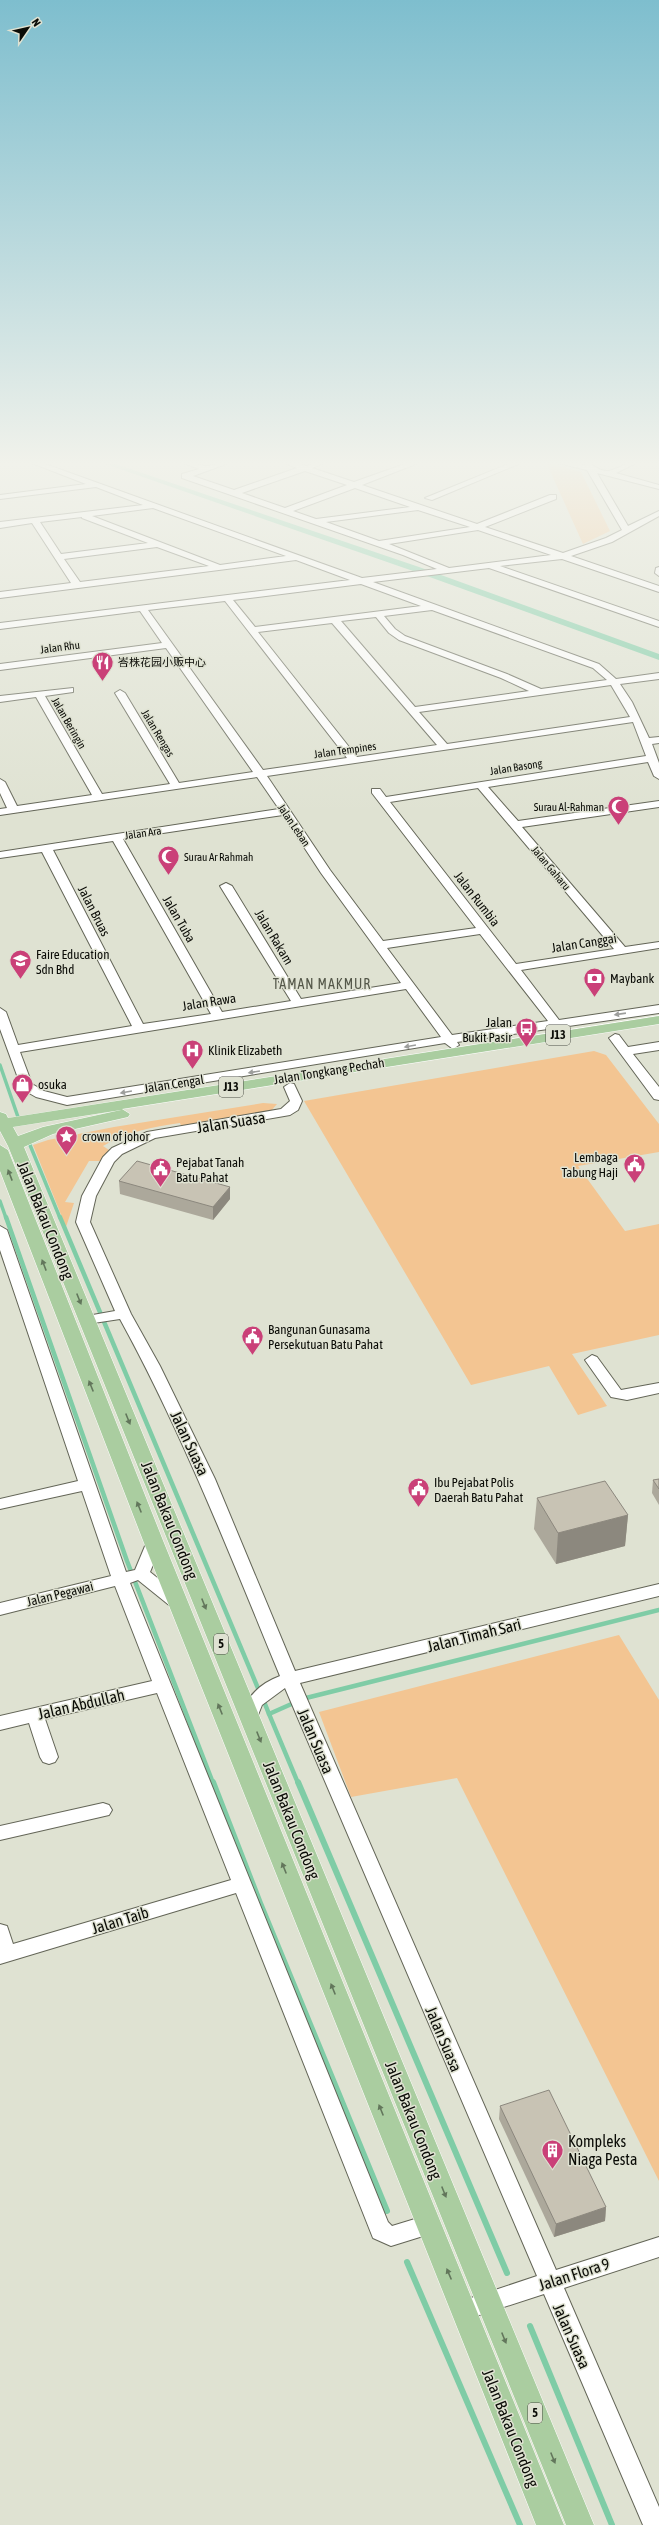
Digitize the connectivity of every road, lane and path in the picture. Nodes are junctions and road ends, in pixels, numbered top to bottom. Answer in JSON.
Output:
{"nodes":[{"id":1,"x":72,"y":578,"type":"edge"},
{"id":2,"x":134,"y":578,"type":"edge"},
{"id":3,"x":353,"y":578,"type":"edge"},
{"id":4,"x":386,"y":578,"type":"edge"},
{"id":5,"x":525,"y":578,"type":"edge"},
{"id":6,"x":627,"y":578,"type":"edge"},
{"id":7,"x":362,"y":581,"type":"junction"},
{"id":8,"x":77,"y":585,"type":"junction"},
{"id":9,"x":659,"y":589,"type":"edge"},
{"id":10,"x":0,"y":595,"type":"edge"},
{"id":11,"x":227,"y":598,"type":"junction"},
{"id":12,"x":436,"y":607,"type":"junction"},
{"id":13,"x":142,"y":608,"type":"junction"},
{"id":14,"x":378,"y":614,"type":"junction"},
{"id":15,"x":335,"y":620,"type":"junction"},
{"id":16,"x":659,"y":624,"type":"edge"},
{"id":17,"x":0,"y":626,"type":"edge"},
{"id":18,"x":252,"y":630,"type":"junction"},
{"id":19,"x":170,"y":645,"type":"junction"},
{"id":20,"x":0,"y":666,"type":"edge"},
{"id":21,"x":659,"y":676,"type":"edge"},
{"id":22,"x":614,"y":680,"type":"junction"},
{"id":23,"x":70,"y":690,"type":"dead end"},
{"id":24,"x":539,"y":692,"type":"junction"},
{"id":25,"x":120,"y":693,"type":"dead end"},
{"id":26,"x":39,"y":694,"type":"junction"},
{"id":27,"x":0,"y":699,"type":"edge"},
{"id":28,"x":413,"y":710,"type":"junction"},
{"id":29,"x":636,"y":719,"type":"junction"},
{"id":30,"x":659,"y":740,"type":"edge"},
{"id":31,"x":646,"y":742,"type":"junction"},
{"id":32,"x":445,"y":748,"type":"junction"},
{"id":33,"x":652,"y":758,"type":"junction"},
{"id":34,"x":354,"y":760,"type":"junction"},
{"id":35,"x":260,"y":774,"type":"junction"},
{"id":36,"x":659,"y":776,"type":"edge"},
{"id":37,"x":0,"y":782,"type":"edge"},
{"id":38,"x":481,"y":785,"type":"junction"},
{"id":39,"x":176,"y":786,"type":"junction"},
{"id":40,"x":376,"y":791,"type":"dead end"},
{"id":41,"x":98,"y":798,"type":"junction"},
{"id":42,"x":384,"y":800,"type":"junction"},
{"id":43,"x":659,"y":804,"type":"edge"},
{"id":44,"x":13,"y":810,"type":"junction"},
{"id":45,"x":0,"y":812,"type":"edge"},
{"id":46,"x":285,"y":812,"type":"junction"},
{"id":47,"x":514,"y":825,"type":"junction"},
{"id":48,"x":116,"y":837,"type":"junction"},
{"id":49,"x":46,"y":848,"type":"junction"},
{"id":50,"x":0,"y":855,"type":"edge"},
{"id":51,"x":226,"y":886,"type":"dead end"},
{"id":52,"x":483,"y":930,"type":"junction"},
{"id":53,"x":381,"y":945,"type":"junction"},
{"id":54,"x":659,"y":945,"type":"edge"},
{"id":55,"x":622,"y":951,"type":"junction"},
{"id":56,"x":513,"y":968,"type":"junction"},
{"id":57,"x":408,"y":985,"type":"junction"},
{"id":58,"x":298,"y":1003,"type":"junction"},
{"id":59,"x":0,"y":1012,"type":"edge"},
{"id":60,"x":218,"y":1016,"type":"junction"},
{"id":61,"x":658,"y":1020,"type":"edge"},
{"id":62,"x":139,"y":1029,"type":"junction"},
{"id":63,"x":558,"y":1030,"type":"junction"},
{"id":64,"x":615,"y":1038,"type":"junction"},
{"id":65,"x":453,"y":1045,"type":"junction"},
{"id":66,"x":659,"y":1046,"type":"edge"},
{"id":67,"x":533,"y":1048,"type":"junction"},
{"id":68,"x":14,"y":1050,"type":"junction"},
{"id":69,"x":625,"y":1051,"type":"junction"},
{"id":70,"x":290,"y":1087,"type":"junction"},
{"id":71,"x":659,"y":1096,"type":"edge"},
{"id":72,"x":4,"y":1132,"type":"edge"},
{"id":73,"x":0,"y":1230,"type":"edge"},
{"id":74,"x":105,"y":1317,"type":"junction"},
{"id":75,"x":592,"y":1360,"type":"dead end"},
{"id":76,"x":659,"y":1388,"type":"edge"},
{"id":77,"x":89,"y":1484,"type":"junction"},
{"id":78,"x":0,"y":1504,"type":"edge"},
{"id":79,"x":154,"y":1543,"type":"junction"},
{"id":80,"x":131,"y":1576,"type":"junction"},
{"id":81,"x":659,"y":1590,"type":"edge"},
{"id":82,"x":179,"y":1606,"type":"junction"},
{"id":83,"x":0,"y":1609,"type":"edge"},
{"id":84,"x":162,"y":1685,"type":"junction"},
{"id":85,"x":287,"y":1685,"type":"junction"},
{"id":86,"x":252,"y":1709,"type":"junction"},
{"id":87,"x":35,"y":1715,"type":"junction"},
{"id":88,"x":0,"y":1723,"type":"edge"},
{"id":89,"x":48,"y":1757,"type":"dead end"},
{"id":90,"x":103,"y":1810,"type":"dead end"},
{"id":91,"x":0,"y":1833,"type":"edge"},
{"id":92,"x":240,"y":1884,"type":"junction"},
{"id":93,"x":0,"y":1932,"type":"edge"},
{"id":94,"x":3,"y":1955,"type":"edge"},
{"id":95,"x":428,"y":2225,"type":"junction"},
{"id":96,"x":659,"y":2247,"type":"edge"},
{"id":97,"x":548,"y":2283,"type":"junction"},
{"id":98,"x":489,"y":2302,"type":"junction"},
{"id":99,"x":464,"y":2310,"type":"junction"},
{"id":100,"x":550,"y":2525,"type":"edge"},
{"id":101,"x":580,"y":2525,"type":"edge"},
{"id":102,"x":655,"y":2525,"type":"edge"}],
"edges":[{"from":1,"to":8,"type":"street"},
{"from":2,"to":8,"type":"street"},
{"from":3,"to":7,"type":"street"},
{"from":4,"to":7,"type":"street"},
{"from":5,"to":16,"type":"street"},
{"from":6,"to":9,"type":"street"},
{"from":7,"to":11,"type":"street"},
{"from":7,"to":12,"type":"street"},
{"from":8,"to":10,"type":"street"},
{"from":11,"to":13,"type":"street"},
{"from":11,"to":18,"type":"street"},
{"from":12,"to":14,"type":"street"},
{"from":12,"to":22,"type":"street"},
{"from":13,"to":17,"type":"street"},
{"from":13,"to":19,"type":"street","name":"Jalan Leban"},
{"from":14,"to":15,"type":"street"},
{"from":14,"to":24,"type":"street"},
{"from":15,"to":18,"type":"street"},
{"from":15,"to":28,"type":"street"},
{"from":18,"to":34,"type":"street"},
{"from":19,"to":20,"type":"street","name":"Jalan Rhu"},
{"from":19,"to":35,"type":"street","name":"Jalan Leban"},
{"from":21,"to":22,"type":"street"},
{"from":22,"to":24,"type":"street"},
{"from":22,"to":29,"type":"street"},
{"from":23,"to":26,"type":"street"},
{"from":24,"to":28,"type":"street"},
{"from":25,"to":39,"type":"street","name":"Jalan Rengas"},
{"from":26,"to":27,"type":"street","name":"Jalan Beringin"},
{"from":26,"to":41,"type":"street","name":"Jalan Beringin"},
{"from":28,"to":32,"type":"street"},
{"from":29,"to":31,"type":"street"},
{"from":29,"to":32,"type":"street","name":"Jalan Tempines"},
{"from":30,"to":31,"type":"street"},
{"from":31,"to":33,"type":"street"},
{"from":32,"to":34,"type":"street","name":"Jalan Tempines"},
{"from":33,"to":36,"type":"street"},
{"from":33,"to":38,"type":"street","name":"Jalan Basong"},
{"from":34,"to":35,"type":"street","name":"Jalan Tempines"},
{"from":35,"to":39,"type":"street","name":"Jalan Tempines"},
{"from":35,"to":46,"type":"street","name":"Jalan Leban"},
{"from":37,"to":44,"type":"street"},
{"from":38,"to":42,"type":"street","name":"Jalan Basong"},
{"from":38,"to":47,"type":"street","name":"Jalan Gaharu"},
{"from":39,"to":41,"type":"street","name":"Jalan Tempines"},
{"from":40,"to":42,"type":"street","name":"Jalan Rumbia"},
{"from":41,"to":44,"type":"street","name":"Jalan Tempines"},
{"from":42,"to":52,"type":"street","name":"Jalan Rumbia"},
{"from":43,"to":47,"type":"street"},
{"from":44,"to":45,"type":"street","name":"Jalan Tempines"},
{"from":46,"to":48,"type":"street","name":"Jalan Ara"},
{"from":46,"to":53,"type":"street","name":"Jalan Leban"},
{"from":47,"to":55,"type":"street","name":"Jalan Gaharu"},
{"from":48,"to":49,"type":"street","name":"Jalan Ara"},
{"from":48,"to":60,"type":"street","name":"Jalan Tuba"},
{"from":49,"to":50,"type":"street","name":"Jalan Ara"},
{"from":49,"to":62,"type":"street","name":"Jalan Bruas"},
{"from":51,"to":58,"type":"street","name":"Jalan Rakam"},
{"from":52,"to":53,"type":"street"},
{"from":52,"to":56,"type":"street","name":"Jalan Rumbia"},
{"from":53,"to":57,"type":"street","name":"Jalan Leban"},
{"from":54,"to":55,"type":"street","name":"Jalan Canggai"},
{"from":55,"to":56,"type":"street","name":"Jalan Canggai"},
{"from":56,"to":63,"type":"street","name":"Jalan Rumbia"},
{"from":57,"to":58,"type":"street","name":"Jalan Rawa"},
{"from":57,"to":65,"type":"street","name":"Jalan Leban"},
{"from":58,"to":60,"type":"street","name":"Jalan Rawa"},
{"from":59,"to":68,"type":"street","name":"Jalan Cengal"},
{"from":60,"to":62,"type":"street","name":"Jalan Rawa"},
{"from":61,"to":63,"type":"main road","name":"Jalan Tongkang Pechah","number":"J13"},
{"from":61,"to":64,"type":"main road","name":"Jalan Tongkang Pechah","number":"J13"},
{"from":62,"to":68,"type":"street","name":"Jalan Rawa"},
{"from":63,"to":64,"type":"main road"},
{"from":63,"to":65,"type":"main road","name":"Jalan Tongkang Pechah","number":"J13"},
{"from":64,"to":67,"type":"main road","name":"Jalan Tongkang Pechah","number":"J13"},
{"from":64,"to":69,"type":"street"},
{"from":65,"to":67,"type":"main road"},
{"from":65,"to":68,"type":"street","name":"Jalan Cengal","one_way":true},
{"from":65,"to":72,"type":"main road","name":"Jalan Tongkang Pechah","number":"J13"},
{"from":66,"to":69,"type":"street"},
{"from":67,"to":70,"type":"main road","name":"Jalan Tongkang Pechah","number":"J13"},
{"from":69,"to":71,"type":"street"},
{"from":70,"to":72,"type":"main road","name":"Jalan Tongkang Pechah","number":"J13"},
{"from":70,"to":74,"type":"street","name":"Jalan Suasa"},
{"from":72,"to":74,"type":"main road","name":"Jalan Bakau Condong","number":"5","one_way":true},
{"from":79,"to":72,"type":"main road","name":"Jalan Bakau Condong","number":"5","one_way":true},
{"from":73,"to":77,"type":"street"},
{"from":74,"to":85,"type":"street","name":"Jalan Suasa"},
{"from":74,"to":86,"type":"main road","name":"Jalan Bakau Condong","number":"5","one_way":true},
{"from":75,"to":76,"type":"street"},
{"from":77,"to":78,"type":"street"},
{"from":77,"to":80,"type":"street"},
{"from":79,"to":80,"type":"street"},
{"from":79,"to":82,"type":"main road","name":"Jalan Bakau Condong","number":"5"},
{"from":80,"to":82,"type":"street"},
{"from":80,"to":83,"type":"street","name":"Jalan Pegawai"},
{"from":80,"to":84,"type":"street"},
{"from":81,"to":85,"type":"street","name":"Jalan Timah Sari"},
{"from":95,"to":82,"type":"main road","name":"Jalan Bakau Condong","number":"5","one_way":true},
{"from":84,"to":87,"type":"street","name":"Jalan Abdullah"},
{"from":84,"to":92,"type":"street"},
{"from":85,"to":86,"type":"street"},
{"from":85,"to":97,"type":"street","name":"Jalan Suasa"},
{"from":86,"to":98,"type":"main road","name":"Jalan Bakau Condong","number":"5","one_way":true},
{"from":87,"to":88,"type":"street","name":"Jalan Abdullah"},
{"from":87,"to":89,"type":"street"},
{"from":90,"to":91,"type":"street"},
{"from":92,"to":94,"type":"street","name":"Jalan Taib"},
{"from":92,"to":95,"type":"street"},
{"from":93,"to":94,"type":"street"},
{"from":99,"to":95,"type":"main road","name":"Jalan Bakau Condong","number":"5","one_way":true},
{"from":96,"to":97,"type":"street","name":"Jalan Flora 9"},
{"from":97,"to":98,"type":"street","name":"Jalan Flora 9"},
{"from":97,"to":102,"type":"street","name":"Jalan Suasa"},
{"from":98,"to":99,"type":"street","name":"Jalan Flora 9"},
{"from":98,"to":101,"type":"main road","name":"Jalan Bakau Condong","number":"5","one_way":true},
{"from":99,"to":100,"type":"main road","name":"Jalan Bakau Condong","number":"5"}]}
